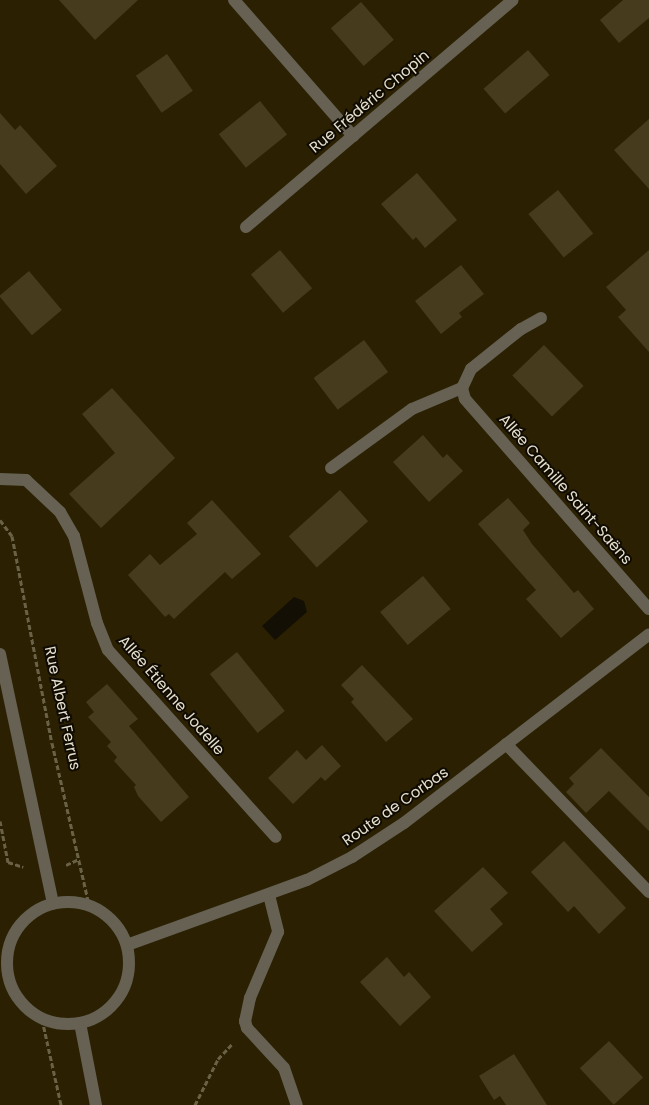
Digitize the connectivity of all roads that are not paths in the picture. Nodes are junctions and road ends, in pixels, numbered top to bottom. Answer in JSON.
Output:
{"nodes":[{"id":1,"x":234,"y":0,"type":"edge"},
{"id":2,"x":513,"y":0,"type":"edge"},
{"id":3,"x":353,"y":136,"type":"junction"},
{"id":4,"x":246,"y":227,"type":"dead end"},
{"id":5,"x":541,"y":318,"type":"dead end"},
{"id":6,"x":462,"y":388,"type":"junction"},
{"id":7,"x":331,"y":468,"type":"dead end"},
{"id":8,"x":0,"y":479,"type":"edge"},
{"id":9,"x":649,"y":609,"type":"edge"},
{"id":10,"x":649,"y":634,"type":"edge"},
{"id":11,"x":0,"y":654,"type":"edge"},
{"id":12,"x":506,"y":744,"type":"junction"},
{"id":13,"x":276,"y":837,"type":"dead end"},
{"id":14,"x":649,"y":892,"type":"edge"},
{"id":15,"x":269,"y":895,"type":"junction"},
{"id":16,"x":53,"y":903,"type":"junction"},
{"id":17,"x":127,"y":945,"type":"junction"},
{"id":18,"x":4,"y":974,"type":"edge"},
{"id":19,"x":80,"y":1023,"type":"junction"},
{"id":20,"x":96,"y":1105,"type":"edge"},
{"id":21,"x":297,"y":1105,"type":"edge"}],
"edges":[{"from":1,"to":3,"type":"street"},
{"from":2,"to":3,"type":"street","name":"Rue Frédéric Chopin"},
{"from":3,"to":4,"type":"street","name":"Rue Frédéric Chopin"},
{"from":5,"to":6,"type":"street"},
{"from":6,"to":7,"type":"street"},
{"from":6,"to":9,"type":"street","name":"Allée Camille Saint-Saëns"},
{"from":8,"to":13,"type":"street","name":"Allée Étienne Jodelle"},
{"from":10,"to":12,"type":"street","name":"Route de Corbas"},
{"from":11,"to":16,"type":"street"},
{"from":12,"to":14,"type":"street"},
{"from":12,"to":15,"type":"street","name":"Route de Corbas"},
{"from":15,"to":17,"type":"street","name":"Route de Corbas"},
{"from":15,"to":21,"type":"street"},
{"from":16,"to":17,"type":"street"},
{"from":16,"to":18,"type":"street"},
{"from":17,"to":19,"type":"street"},
{"from":18,"to":19,"type":"street"},
{"from":19,"to":20,"type":"street"}]}
